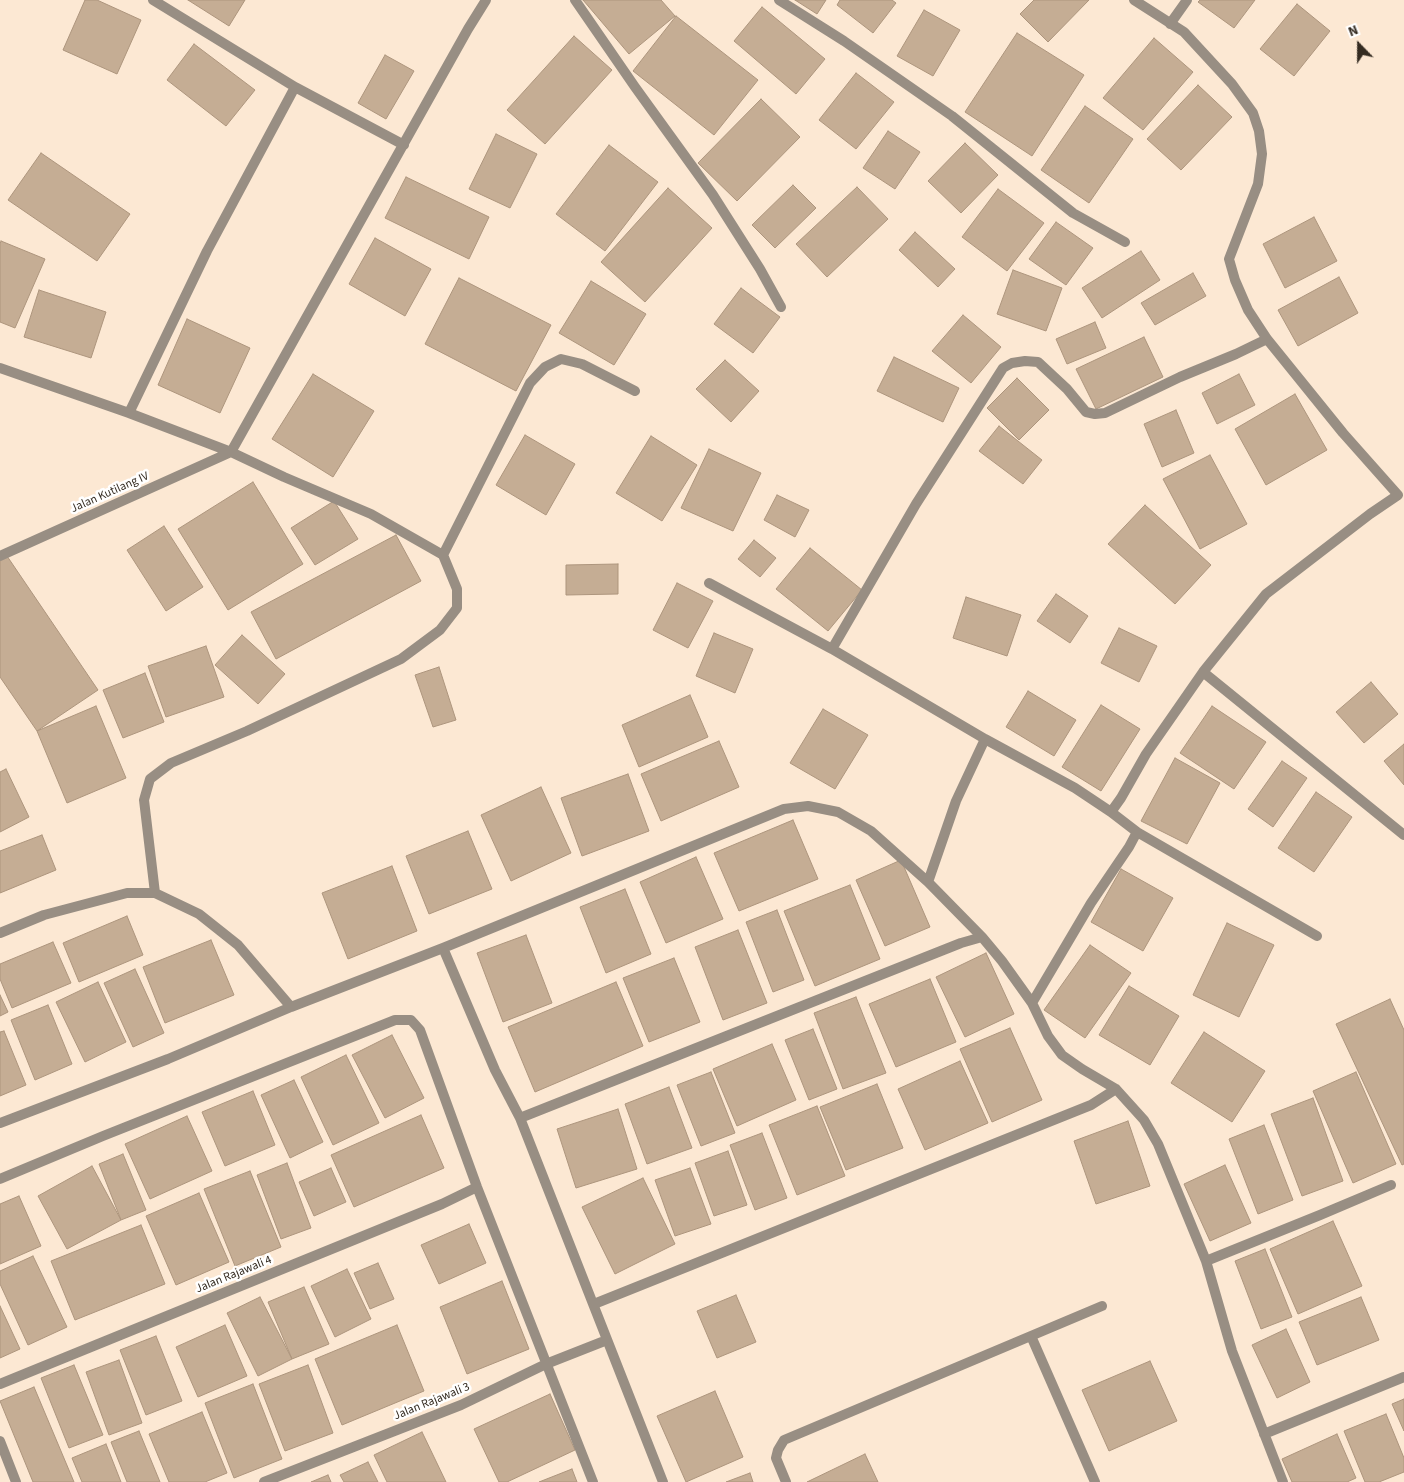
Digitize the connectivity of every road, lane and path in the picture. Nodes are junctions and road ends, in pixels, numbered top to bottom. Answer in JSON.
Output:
{"nodes":[{"id":1,"x":153,"y":0,"type":"edge"},
{"id":2,"x":486,"y":0,"type":"edge"},
{"id":3,"x":575,"y":0,"type":"edge"},
{"id":4,"x":779,"y":0,"type":"edge"},
{"id":5,"x":1134,"y":0,"type":"edge"},
{"id":6,"x":1187,"y":0,"type":"edge"},
{"id":7,"x":1170,"y":24,"type":"junction"},
{"id":8,"x":295,"y":87,"type":"junction"},
{"id":9,"x":404,"y":145,"type":"junction"},
{"id":10,"x":1125,"y":242,"type":"dead end"},
{"id":11,"x":781,"y":307,"type":"dead end"},
{"id":12,"x":1267,"y":339,"type":"junction"},
{"id":13,"x":0,"y":368,"type":"edge"},
{"id":14,"x":636,"y":391,"type":"dead end"},
{"id":15,"x":129,"y":413,"type":"junction"},
{"id":16,"x":231,"y":452,"type":"junction"},
{"id":17,"x":1401,"y":499,"type":"edge"},
{"id":18,"x":443,"y":555,"type":"junction"},
{"id":19,"x":0,"y":556,"type":"edge"},
{"id":20,"x":709,"y":583,"type":"dead end"},
{"id":21,"x":832,"y":649,"type":"junction"},
{"id":22,"x":1203,"y":672,"type":"junction"},
{"id":23,"x":984,"y":739,"type":"junction"},
{"id":24,"x":1112,"y":812,"type":"junction"},
{"id":25,"x":1137,"y":832,"type":"junction"},
{"id":26,"x":1404,"y":835,"type":"edge"},
{"id":27,"x":928,"y":882,"type":"junction"},
{"id":28,"x":155,"y":893,"type":"junction"},
{"id":29,"x":0,"y":932,"type":"edge"},
{"id":30,"x":1317,"y":936,"type":"dead end"},
{"id":31,"x":982,"y":937,"type":"junction"},
{"id":32,"x":444,"y":948,"type":"junction"},
{"id":33,"x":1032,"y":1003,"type":"junction"},
{"id":34,"x":291,"y":1007,"type":"junction"},
{"id":35,"x":1116,"y":1088,"type":"junction"},
{"id":36,"x":520,"y":1118,"type":"junction"},
{"id":37,"x":0,"y":1123,"type":"edge"},
{"id":38,"x":0,"y":1179,"type":"edge"},
{"id":39,"x":1391,"y":1185,"type":"dead end"},
{"id":40,"x":477,"y":1187,"type":"junction"},
{"id":41,"x":1206,"y":1261,"type":"junction"},
{"id":42,"x":594,"y":1304,"type":"junction"},
{"id":43,"x":1102,"y":1306,"type":"dead end"},
{"id":44,"x":1031,"y":1336,"type":"junction"},
{"id":45,"x":607,"y":1340,"type":"junction"},
{"id":46,"x":546,"y":1364,"type":"junction"},
{"id":47,"x":1404,"y":1377,"type":"edge"},
{"id":48,"x":0,"y":1384,"type":"edge"},
{"id":49,"x":1264,"y":1434,"type":"junction"},
{"id":50,"x":0,"y":1441,"type":"edge"},
{"id":51,"x":16,"y":1482,"type":"edge"},
{"id":52,"x":264,"y":1482,"type":"edge"},
{"id":53,"x":593,"y":1482,"type":"edge"},
{"id":54,"x":663,"y":1482,"type":"edge"},
{"id":55,"x":786,"y":1482,"type":"edge"},
{"id":56,"x":1095,"y":1482,"type":"edge"},
{"id":57,"x":1283,"y":1482,"type":"edge"}],
"edges":[{"from":1,"to":8,"type":"street"},
{"from":2,"to":9,"type":"street"},
{"from":3,"to":11,"type":"street"},
{"from":4,"to":10,"type":"street"},
{"from":5,"to":7,"type":"street"},
{"from":6,"to":7,"type":"street"},
{"from":7,"to":12,"type":"street"},
{"from":8,"to":9,"type":"street"},
{"from":8,"to":15,"type":"street"},
{"from":9,"to":16,"type":"street"},
{"from":12,"to":17,"type":"street"},
{"from":12,"to":21,"type":"street"},
{"from":13,"to":15,"type":"street"},
{"from":14,"to":18,"type":"street"},
{"from":15,"to":16,"type":"street"},
{"from":16,"to":18,"type":"street"},
{"from":16,"to":19,"type":"street","name":"Jalan Kutilang IV"},
{"from":17,"to":22,"type":"street"},
{"from":18,"to":28,"type":"street"},
{"from":20,"to":21,"type":"street"},
{"from":21,"to":23,"type":"street"},
{"from":22,"to":24,"type":"street"},
{"from":22,"to":26,"type":"street"},
{"from":23,"to":24,"type":"street"},
{"from":23,"to":27,"type":"street"},
{"from":24,"to":25,"type":"street"},
{"from":25,"to":30,"type":"street"},
{"from":25,"to":33,"type":"street"},
{"from":27,"to":31,"type":"street"},
{"from":27,"to":32,"type":"street"},
{"from":28,"to":29,"type":"street"},
{"from":28,"to":34,"type":"street"},
{"from":31,"to":33,"type":"street"},
{"from":31,"to":36,"type":"street"},
{"from":32,"to":34,"type":"street"},
{"from":32,"to":36,"type":"street"},
{"from":33,"to":35,"type":"street"},
{"from":34,"to":37,"type":"street"},
{"from":35,"to":41,"type":"street"},
{"from":35,"to":42,"type":"street"},
{"from":36,"to":42,"type":"street"},
{"from":38,"to":40,"type":"street"},
{"from":39,"to":41,"type":"street"},
{"from":40,"to":46,"type":"street"},
{"from":40,"to":48,"type":"street","name":"Jalan Rajawali 4"},
{"from":41,"to":49,"type":"street"},
{"from":42,"to":45,"type":"street"},
{"from":43,"to":44,"type":"street"},
{"from":44,"to":55,"type":"street"},
{"from":44,"to":56,"type":"street"},
{"from":45,"to":46,"type":"street","name":"Jalan Rajawali 3"},
{"from":45,"to":54,"type":"street"},
{"from":46,"to":52,"type":"street","name":"Jalan Rajawali 3"},
{"from":46,"to":53,"type":"street"},
{"from":47,"to":49,"type":"street"},
{"from":49,"to":57,"type":"street"},
{"from":50,"to":51,"type":"street"}]}
